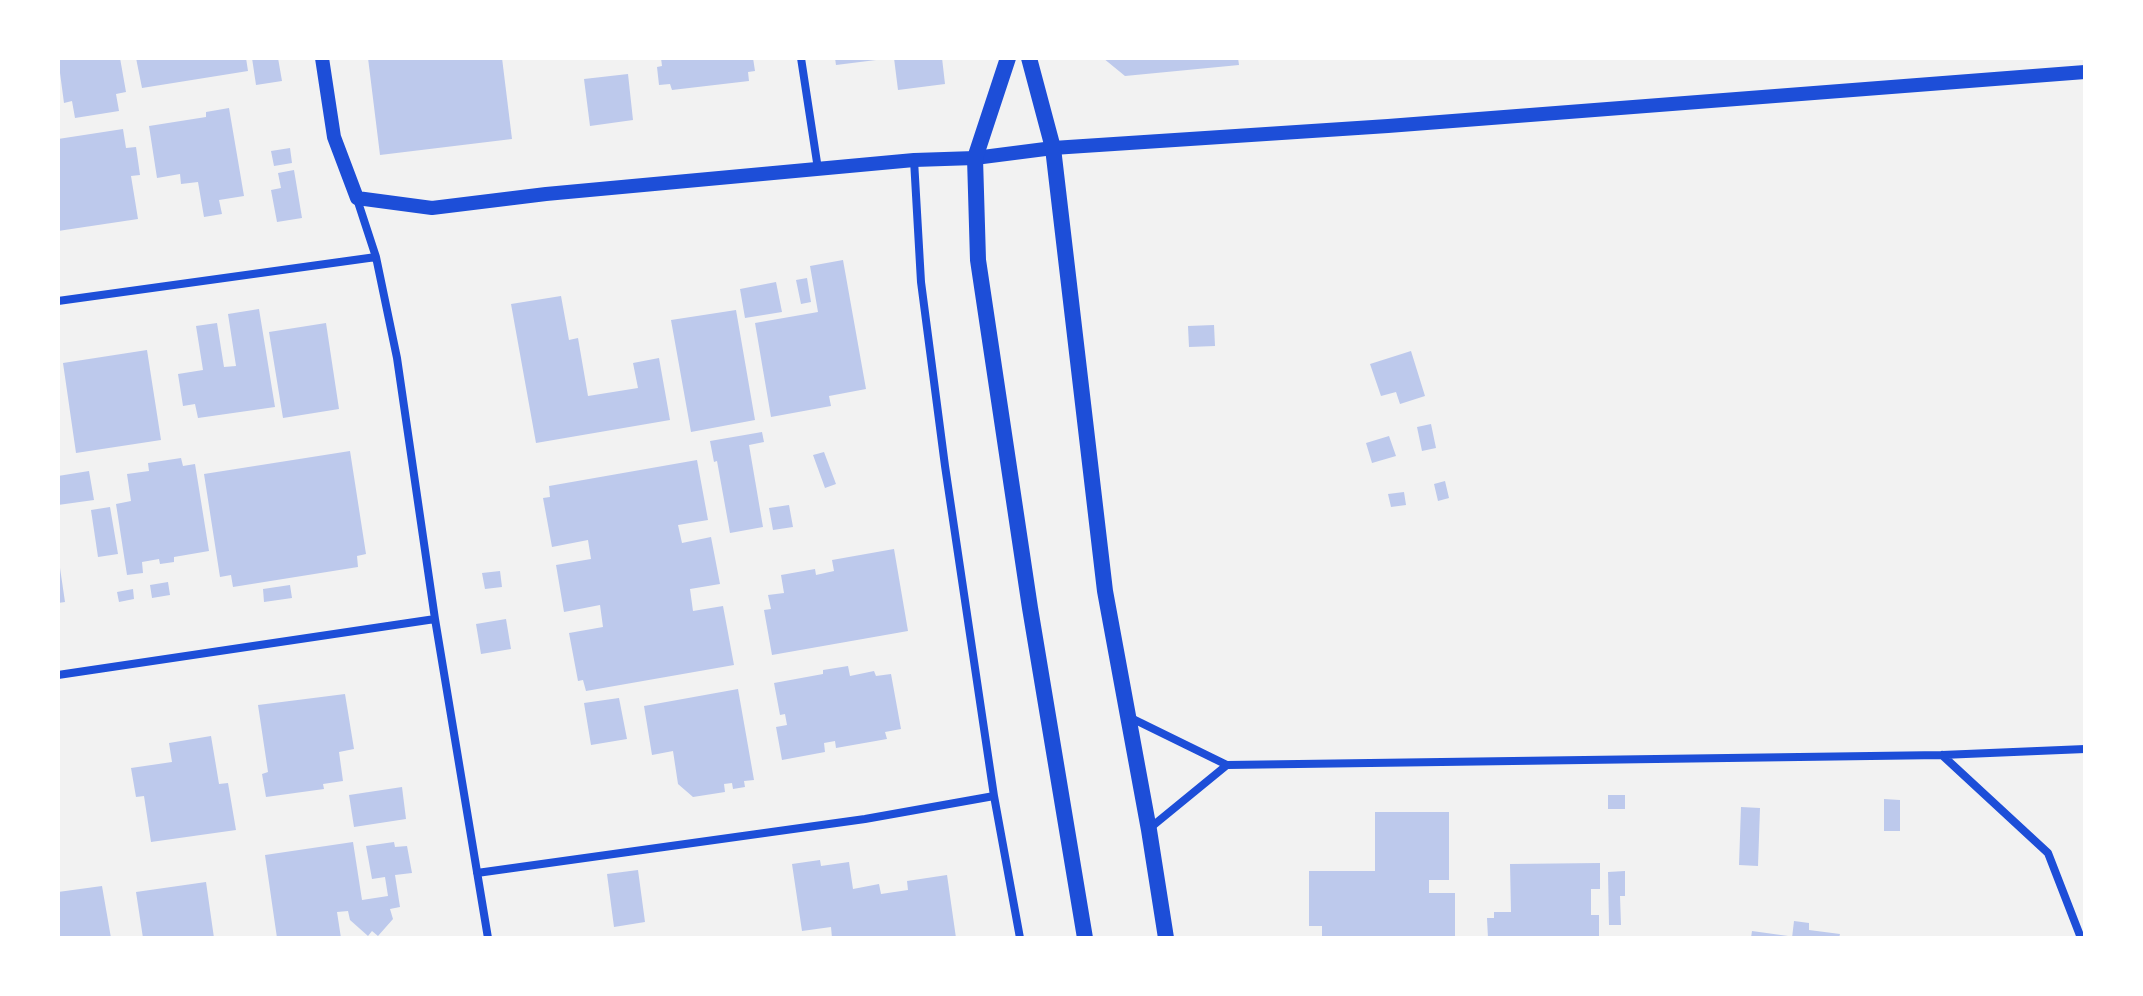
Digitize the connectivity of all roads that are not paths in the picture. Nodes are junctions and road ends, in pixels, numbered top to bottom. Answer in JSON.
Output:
{"nodes":[{"id":1,"x":322,"y":58,"type":"edge"},
{"id":2,"x":801,"y":58,"type":"edge"},
{"id":3,"x":1008,"y":58,"type":"edge"},
{"id":4,"x":1029,"y":58,"type":"edge"},
{"id":5,"x":2085,"y":72,"type":"edge"},
{"id":6,"x":1053,"y":148,"type":"junction"},
{"id":7,"x":975,"y":158,"type":"junction"},
{"id":8,"x":914,"y":160,"type":"junction"},
{"id":9,"x":818,"y":169,"type":"junction"},
{"id":10,"x":357,"y":198,"type":"junction"},
{"id":11,"x":376,"y":257,"type":"junction"},
{"id":12,"x":58,"y":301,"type":"edge"},
{"id":13,"x":435,"y":619,"type":"junction"},
{"id":14,"x":58,"y":675,"type":"edge"},
{"id":15,"x":1128,"y":716,"type":"junction"},
{"id":16,"x":2085,"y":749,"type":"edge"},
{"id":17,"x":1942,"y":755,"type":"junction"},
{"id":18,"x":1227,"y":765,"type":"junction"},
{"id":19,"x":994,"y":796,"type":"junction"},
{"id":20,"x":1149,"y":830,"type":"junction"},
{"id":21,"x":477,"y":873,"type":"junction"},
{"id":22,"x":488,"y":938,"type":"edge"},
{"id":23,"x":1020,"y":938,"type":"edge"},
{"id":24,"x":1085,"y":938,"type":"edge"},
{"id":25,"x":1166,"y":938,"type":"edge"},
{"id":26,"x":2081,"y":938,"type":"edge"}],
"edges":[{"from":1,"to":10,"type":"street"},
{"from":2,"to":9,"type":"street"},
{"from":3,"to":7,"type":"main road"},
{"from":4,"to":6,"type":"main road"},
{"from":5,"to":6,"type":"street"},
{"from":6,"to":7,"type":"street"},
{"from":6,"to":15,"type":"main road"},
{"from":7,"to":8,"type":"street"},
{"from":7,"to":24,"type":"main road"},
{"from":8,"to":9,"type":"street"},
{"from":8,"to":19,"type":"street"},
{"from":9,"to":10,"type":"street"},
{"from":10,"to":11,"type":"street"},
{"from":11,"to":12,"type":"street"},
{"from":11,"to":13,"type":"street"},
{"from":13,"to":14,"type":"street"},
{"from":13,"to":21,"type":"street"},
{"from":15,"to":18,"type":"street"},
{"from":15,"to":20,"type":"main road"},
{"from":16,"to":17,"type":"street"},
{"from":17,"to":18,"type":"street"},
{"from":17,"to":26,"type":"street"},
{"from":18,"to":20,"type":"street"},
{"from":19,"to":21,"type":"street"},
{"from":19,"to":23,"type":"street"},
{"from":20,"to":25,"type":"main road"},
{"from":21,"to":22,"type":"street"}]}
